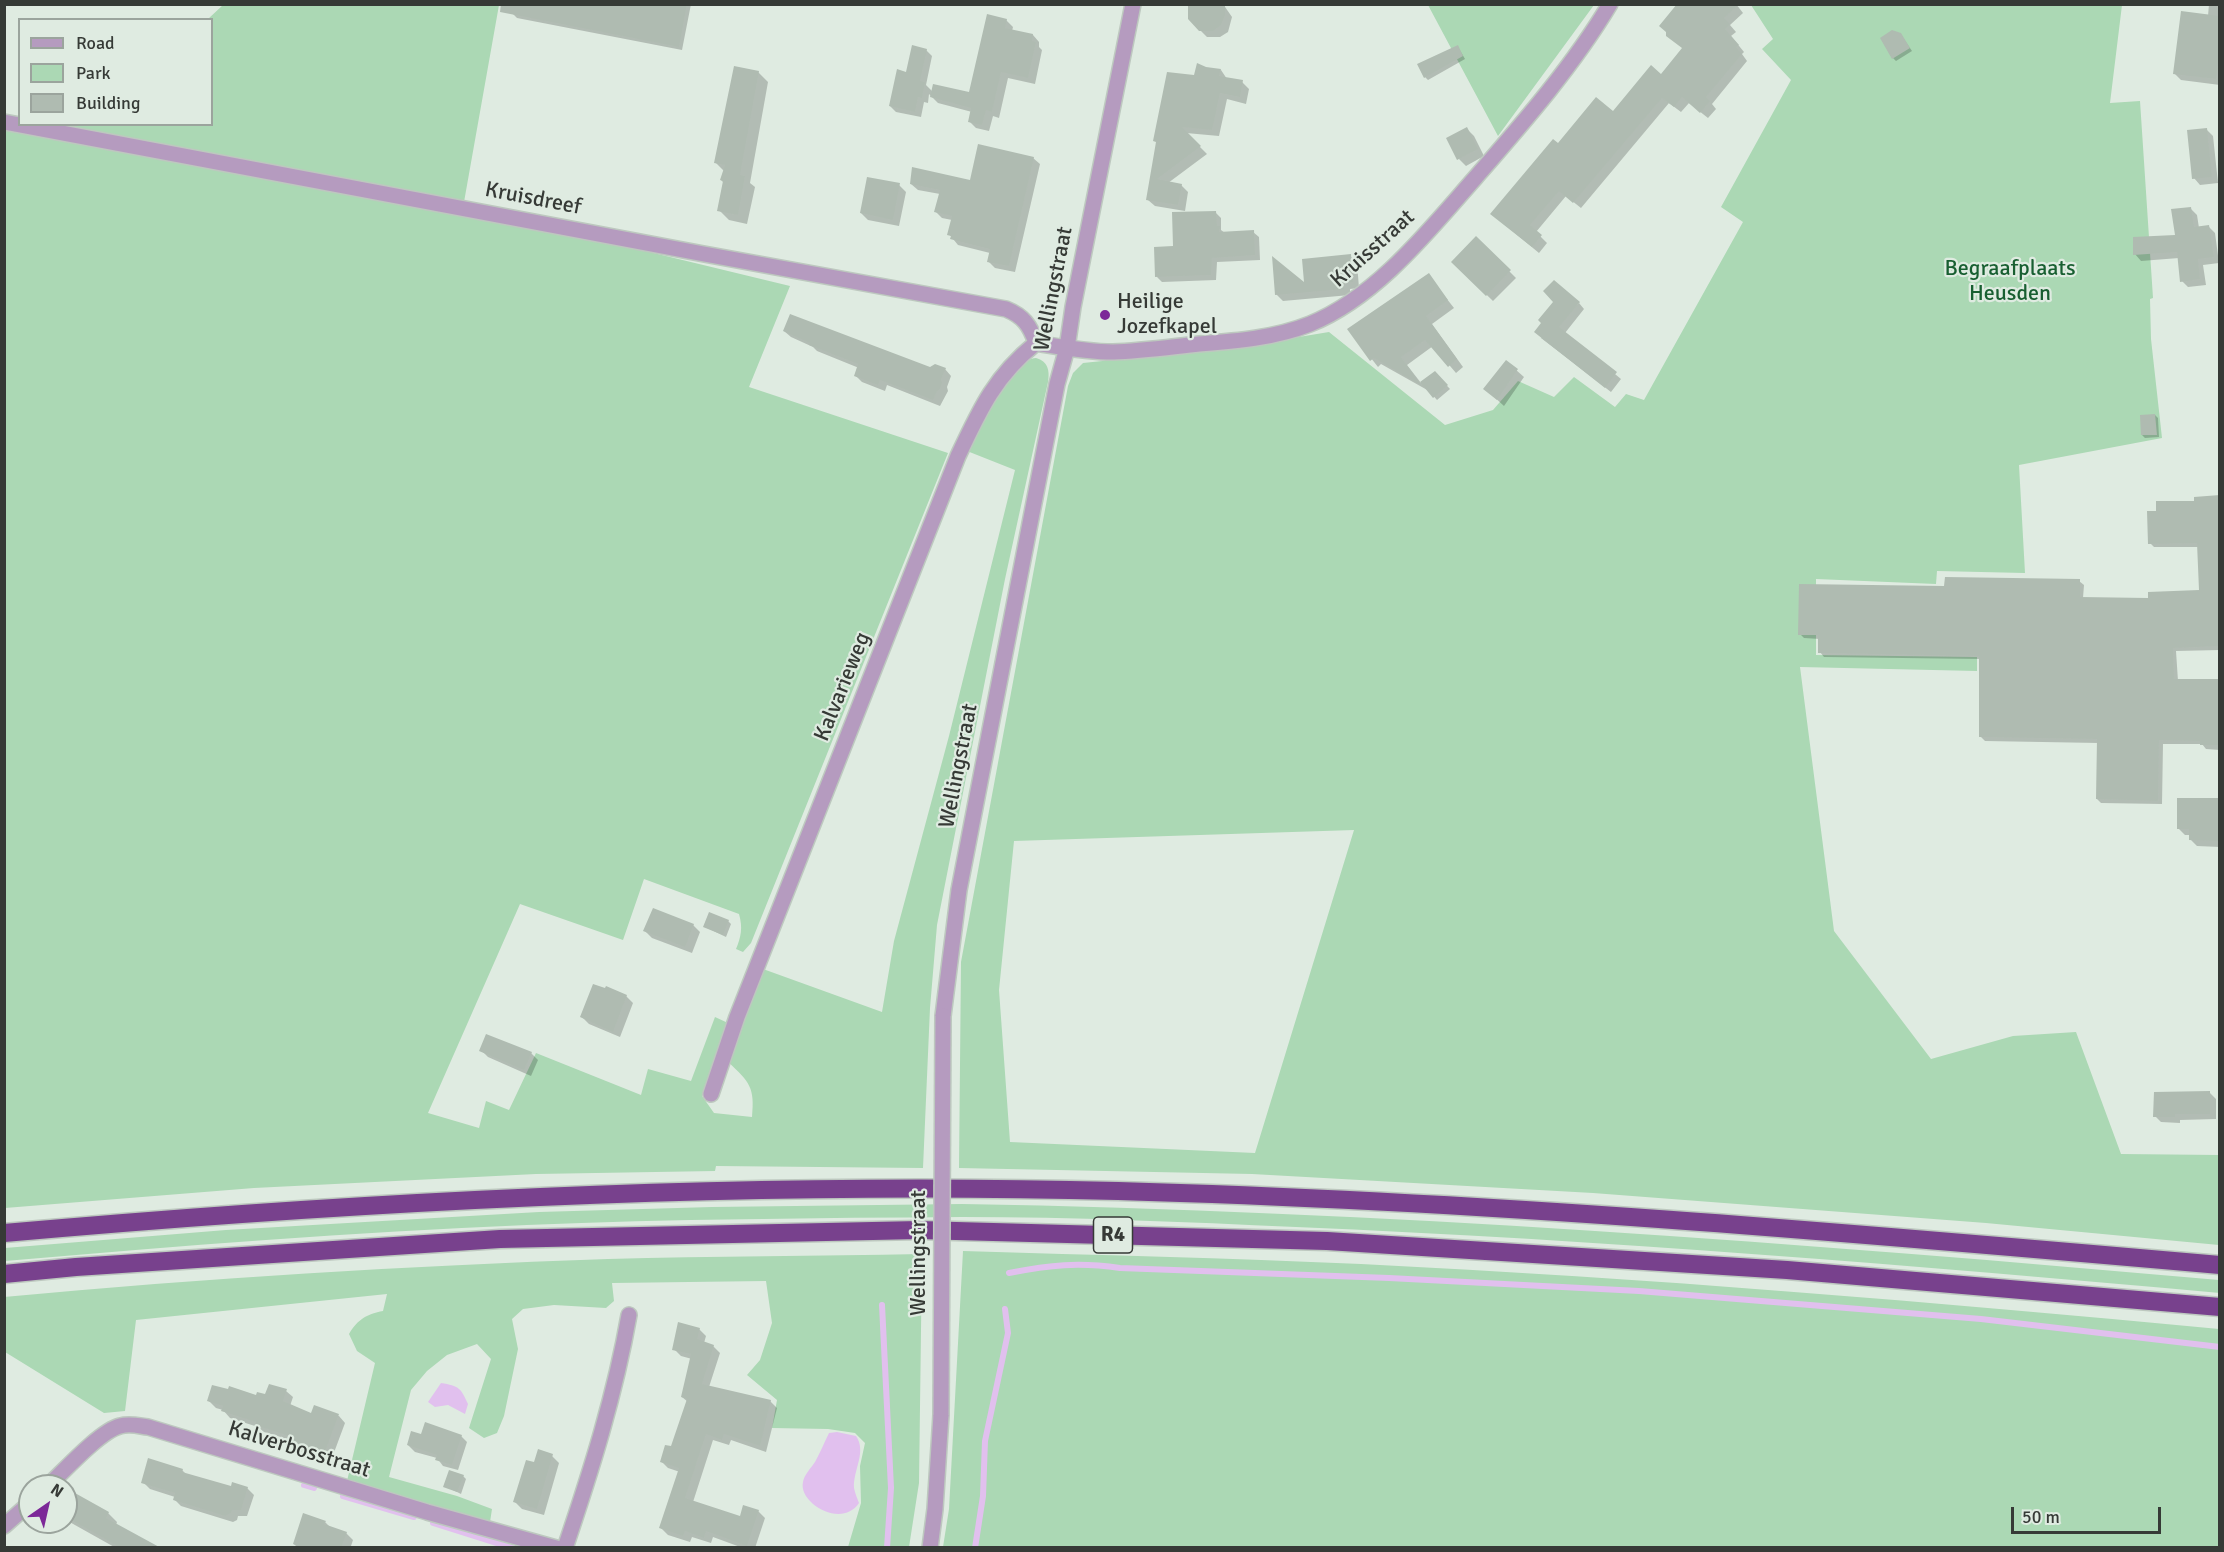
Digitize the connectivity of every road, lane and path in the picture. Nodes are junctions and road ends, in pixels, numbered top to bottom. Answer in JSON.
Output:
{"nodes":[{"id":1,"x":1133,"y":4,"type":"edge"},
{"id":2,"x":1610,"y":4,"type":"edge"},
{"id":3,"x":25,"y":126,"type":"edge"},
{"id":4,"x":1036,"y":343,"type":"junction"},
{"id":5,"x":1067,"y":348,"type":"junction"},
{"id":6,"x":711,"y":1094,"type":"dead end"},
{"id":7,"x":4,"y":1233,"type":"edge"},
{"id":8,"x":2220,"y":1265,"type":"edge"},
{"id":9,"x":4,"y":1274,"type":"edge"},
{"id":10,"x":2220,"y":1307,"type":"edge"},
{"id":11,"x":629,"y":1315,"type":"dead end"},
{"id":12,"x":61,"y":1474,"type":"edge"},
{"id":13,"x":18,"y":1514,"type":"edge"},
{"id":14,"x":4,"y":1526,"type":"edge"},
{"id":15,"x":556,"y":1548,"type":"edge"},
{"id":16,"x":565,"y":1548,"type":"edge"},
{"id":17,"x":930,"y":1548,"type":"edge"}],
"edges":[{"from":1,"to":5,"type":"street","name":"Wellingstraat"},
{"from":2,"to":5,"type":"street","name":"Kruisstraat"},
{"from":3,"to":4,"type":"street","name":"Kruisdreef"},
{"from":4,"to":5,"type":"street"},
{"from":4,"to":6,"type":"street","name":"Kalvarieweg"},
{"from":5,"to":17,"type":"street","name":"Wellingstraat","bridge":true},
{"from":7,"to":8,"type":"highway","number":"R4"},
{"from":9,"to":10,"type":"highway","number":"R4"},
{"from":11,"to":16,"type":"street"},
{"from":12,"to":15,"type":"street","name":"Kalverbosstraat"},
{"from":13,"to":14,"type":"street"}]}
